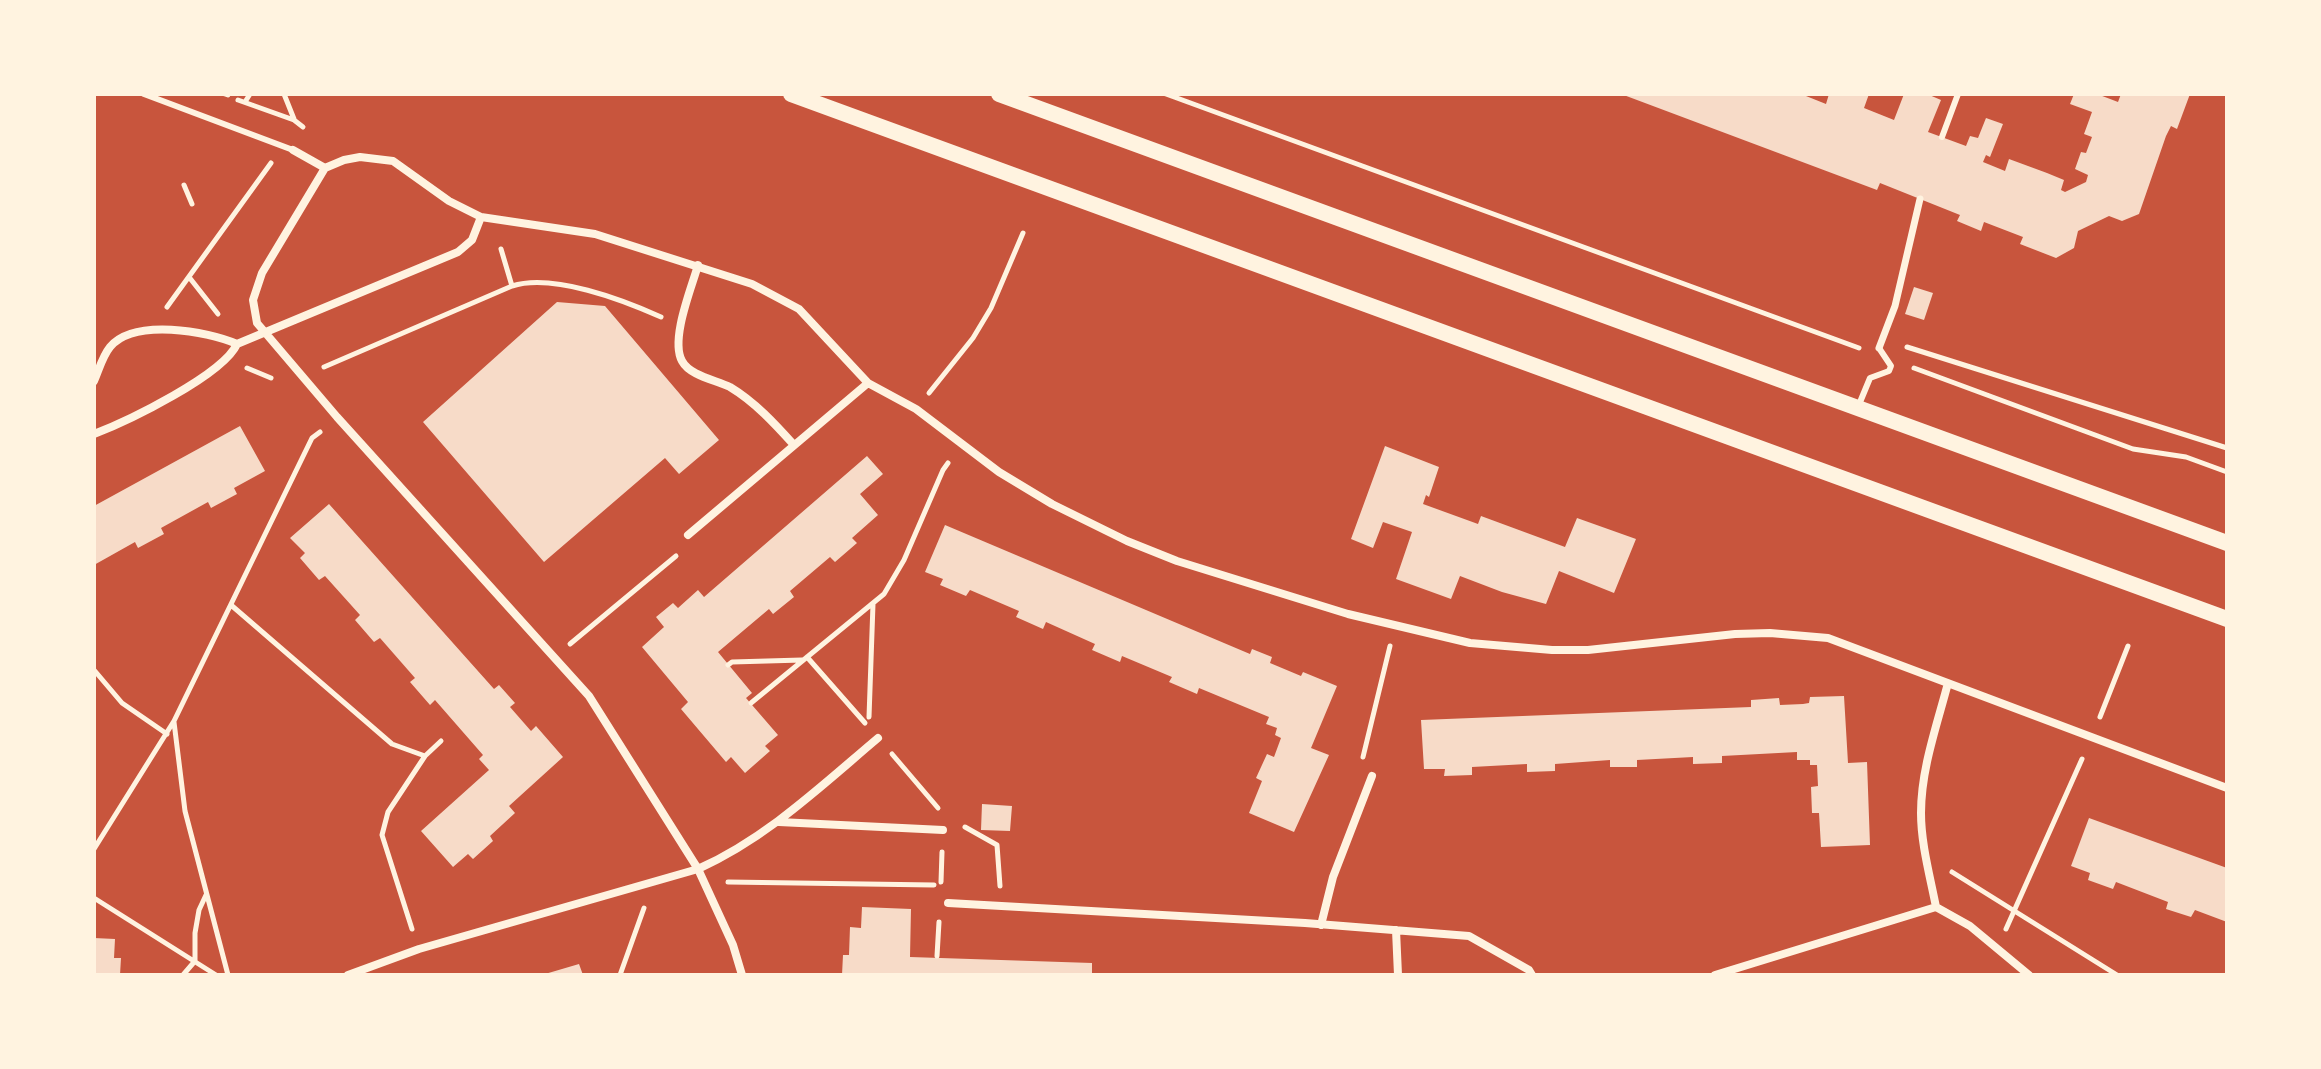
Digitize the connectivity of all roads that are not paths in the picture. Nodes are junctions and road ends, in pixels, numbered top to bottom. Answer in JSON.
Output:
{"nodes":[{"id":1,"x":144,"y":94,"type":"edge"},
{"id":2,"x":791,"y":94,"type":"edge"},
{"id":3,"x":999,"y":94,"type":"edge"},
{"id":4,"x":1958,"y":94,"type":"edge"},
{"id":5,"x":1942,"y":137,"type":"dead end"},
{"id":6,"x":293,"y":150,"type":"joint"},
{"id":7,"x":325,"y":168,"type":"junction"},
{"id":8,"x":1920,"y":199,"type":"dead end"},
{"id":9,"x":481,"y":217,"type":"junction"},
{"id":10,"x":698,"y":265,"type":"junction"},
{"id":11,"x":264,"y":333,"type":"junction"},
{"id":12,"x":237,"y":344,"type":"junction"},
{"id":13,"x":1879,"y":348,"type":"joint"},
{"id":14,"x":94,"y":381,"type":"edge"},
{"id":15,"x":868,"y":383,"type":"junction"},
{"id":16,"x":1858,"y":407,"type":"junction"},
{"id":17,"x":94,"y":434,"type":"edge"},
{"id":18,"x":794,"y":445,"type":"junction"},
{"id":19,"x":688,"y":535,"type":"road end"},
{"id":20,"x":2227,"y":543,"type":"edge"},
{"id":21,"x":2227,"y":619,"type":"edge"},
{"id":22,"x":1948,"y":683,"type":"junction"},
{"id":23,"x":878,"y":738,"type":"road end"},
{"id":24,"x":1372,"y":776,"type":"road end"},
{"id":25,"x":2227,"y":788,"type":"edge"},
{"id":26,"x":778,"y":822,"type":"junction"},
{"id":27,"x":943,"y":830,"type":"road end"},
{"id":28,"x":698,"y":869,"type":"junction"},
{"id":29,"x":948,"y":903,"type":"dead end"},
{"id":30,"x":1936,"y":907,"type":"junction"},
{"id":31,"x":1321,"y":925,"type":"junction"},
{"id":32,"x":1396,"y":930,"type":"junction"},
{"id":33,"x":348,"y":975,"type":"edge"},
{"id":34,"x":742,"y":975,"type":"edge"},
{"id":35,"x":1398,"y":975,"type":"edge"},
{"id":36,"x":1532,"y":975,"type":"edge"},
{"id":37,"x":1715,"y":975,"type":"edge"},
{"id":38,"x":2029,"y":975,"type":"edge"}],
"edges":[{"from":1,"to":6,"type":"lane"},
{"from":2,"to":21,"type":"main road"},
{"from":3,"to":16,"type":"main road"},
{"from":4,"to":5,"type":"lane"},
{"from":6,"to":7,"type":"street"},
{"from":7,"to":9,"type":"street"},
{"from":7,"to":11,"type":"street"},
{"from":8,"to":13,"type":"street"},
{"from":9,"to":10,"type":"street"},
{"from":9,"to":11,"type":"street"},
{"from":10,"to":15,"type":"street"},
{"from":10,"to":18,"type":"street"},
{"from":11,"to":12,"type":"street"},
{"from":11,"to":28,"type":"street"},
{"from":12,"to":14,"type":"street"},
{"from":12,"to":17,"type":"street"},
{"from":13,"to":16,"type":"lane"},
{"from":15,"to":18,"type":"street"},
{"from":15,"to":22,"type":"street"},
{"from":16,"to":20,"type":"main road"},
{"from":18,"to":19,"type":"street"},
{"from":22,"to":25,"type":"street"},
{"from":22,"to":30,"type":"street"},
{"from":23,"to":26,"type":"street"},
{"from":24,"to":31,"type":"street"},
{"from":26,"to":27,"type":"street"},
{"from":26,"to":28,"type":"street"},
{"from":28,"to":33,"type":"street"},
{"from":28,"to":34,"type":"street"},
{"from":29,"to":31,"type":"street"},
{"from":30,"to":37,"type":"street"},
{"from":30,"to":38,"type":"street"},
{"from":31,"to":32,"type":"street"},
{"from":32,"to":35,"type":"street"},
{"from":32,"to":36,"type":"street"}]}
